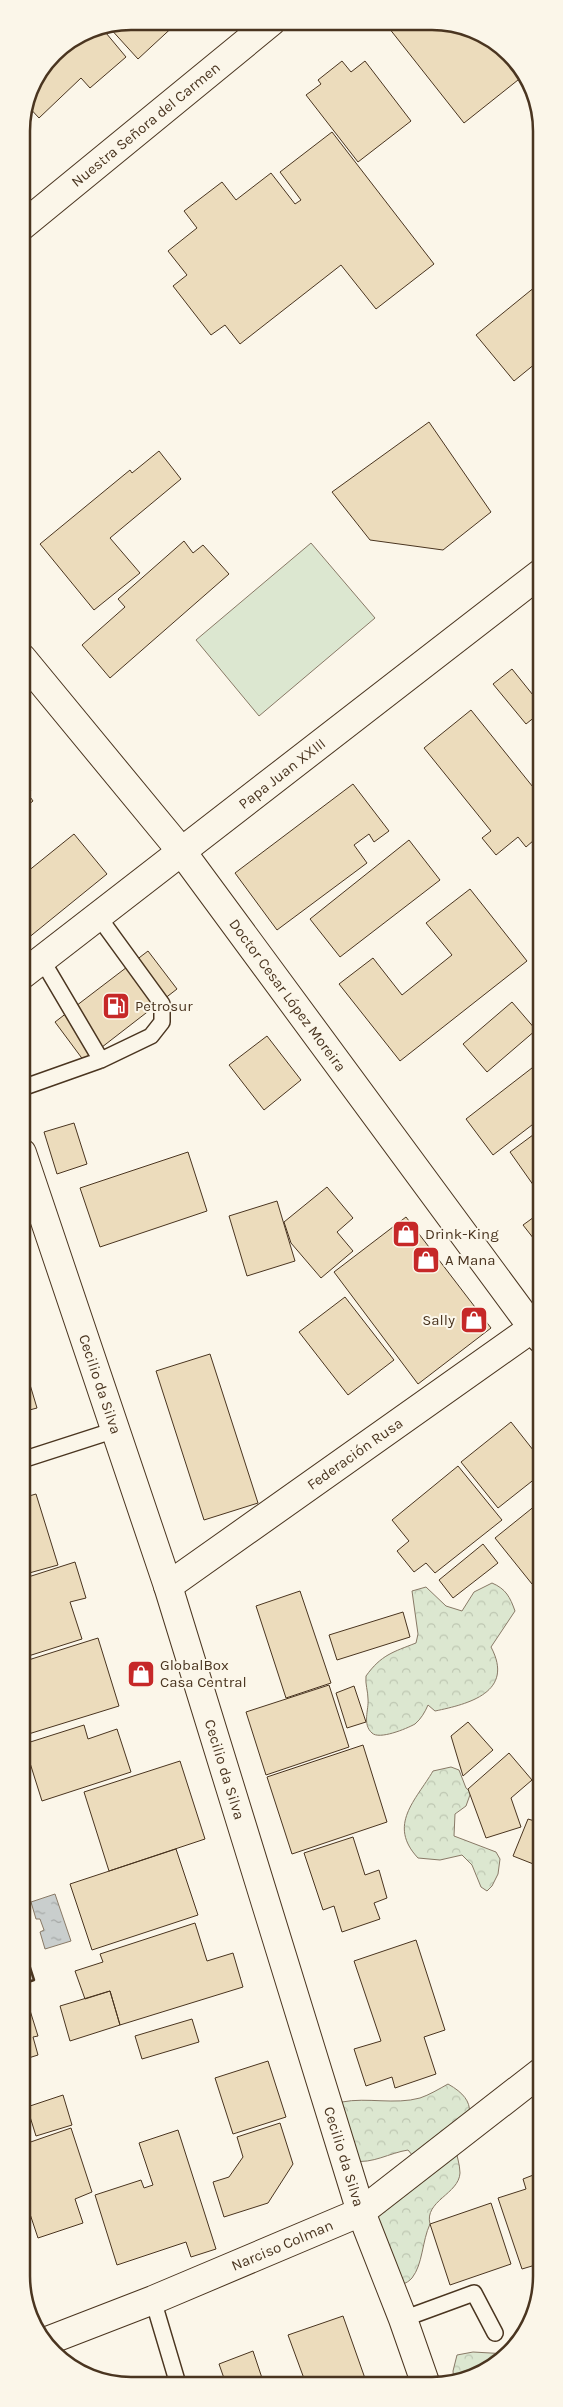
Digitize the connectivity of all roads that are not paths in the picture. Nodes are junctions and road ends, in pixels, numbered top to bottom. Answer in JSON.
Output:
{"nodes":[{"id":1,"x":261,"y":30,"type":"edge"},
{"id":2,"x":30,"y":219,"type":"edge"},
{"id":3,"x":533,"y":579,"type":"edge"},
{"id":4,"x":30,"y":668,"type":"edge"},
{"id":5,"x":182,"y":852,"type":"junction"},
{"id":6,"x":98,"y":916,"type":"junction"},
{"id":7,"x":32,"y":967,"type":"edge"},
{"id":8,"x":102,"y":1060,"type":"junction"},
{"id":9,"x":30,"y":1085,"type":"edge"},
{"id":10,"x":30,"y":1177,"type":"edge"},
{"id":11,"x":533,"y":1323,"type":"edge"},
{"id":12,"x":533,"y":1333,"type":"edge"},
{"id":13,"x":115,"y":1430,"type":"junction"},
{"id":14,"x":30,"y":1457,"type":"edge"},
{"id":15,"x":168,"y":1586,"type":"junction"},
{"id":16,"x":533,"y":2079,"type":"edge"},
{"id":17,"x":361,"y":2212,"type":"junction"},
{"id":18,"x":153,"y":2300,"type":"junction"},
{"id":19,"x":403,"y":2318,"type":"junction"},
{"id":20,"x":496,"y":2333,"type":"dead end"},
{"id":21,"x":52,"y":2339,"type":"edge"},
{"id":22,"x":176,"y":2377,"type":"edge"},
{"id":23,"x":423,"y":2377,"type":"edge"}],
"edges":[{"from":1,"to":2,"type":"street","name":"Nuestra Señora del Carmen"},
{"from":3,"to":5,"type":"street","name":"Papa Juan XXIII"},
{"from":4,"to":5,"type":"street","name":"Doctor Cesar López Moreira"},
{"from":5,"to":6,"type":"street","name":"Papa Juan XXIII"},
{"from":5,"to":11,"type":"street","name":"Doctor Cesar López Moreira"},
{"from":6,"to":7,"type":"street","name":"Papa Juan XXIII"},
{"from":6,"to":8,"type":"lane"},
{"from":7,"to":8,"type":"lane"},
{"from":8,"to":9,"type":"lane"},
{"from":10,"to":13,"type":"street","name":"Cecilio da Silva"},
{"from":12,"to":15,"type":"street","name":"Federación Rusa"},
{"from":13,"to":14,"type":"lane"},
{"from":13,"to":15,"type":"street","name":"Cecilio da Silva"},
{"from":15,"to":17,"type":"street","name":"Cecilio da Silva"},
{"from":16,"to":17,"type":"street","name":"Narciso Colman"},
{"from":17,"to":18,"type":"street","name":"Narciso Colman"},
{"from":17,"to":19,"type":"street","name":"Cecilio da Silva"},
{"from":18,"to":21,"type":"street","name":"Narciso Colman"},
{"from":18,"to":22,"type":"lane"},
{"from":19,"to":20,"type":"lane"},
{"from":19,"to":23,"type":"street","name":"Cecilio da Silva"}]}
